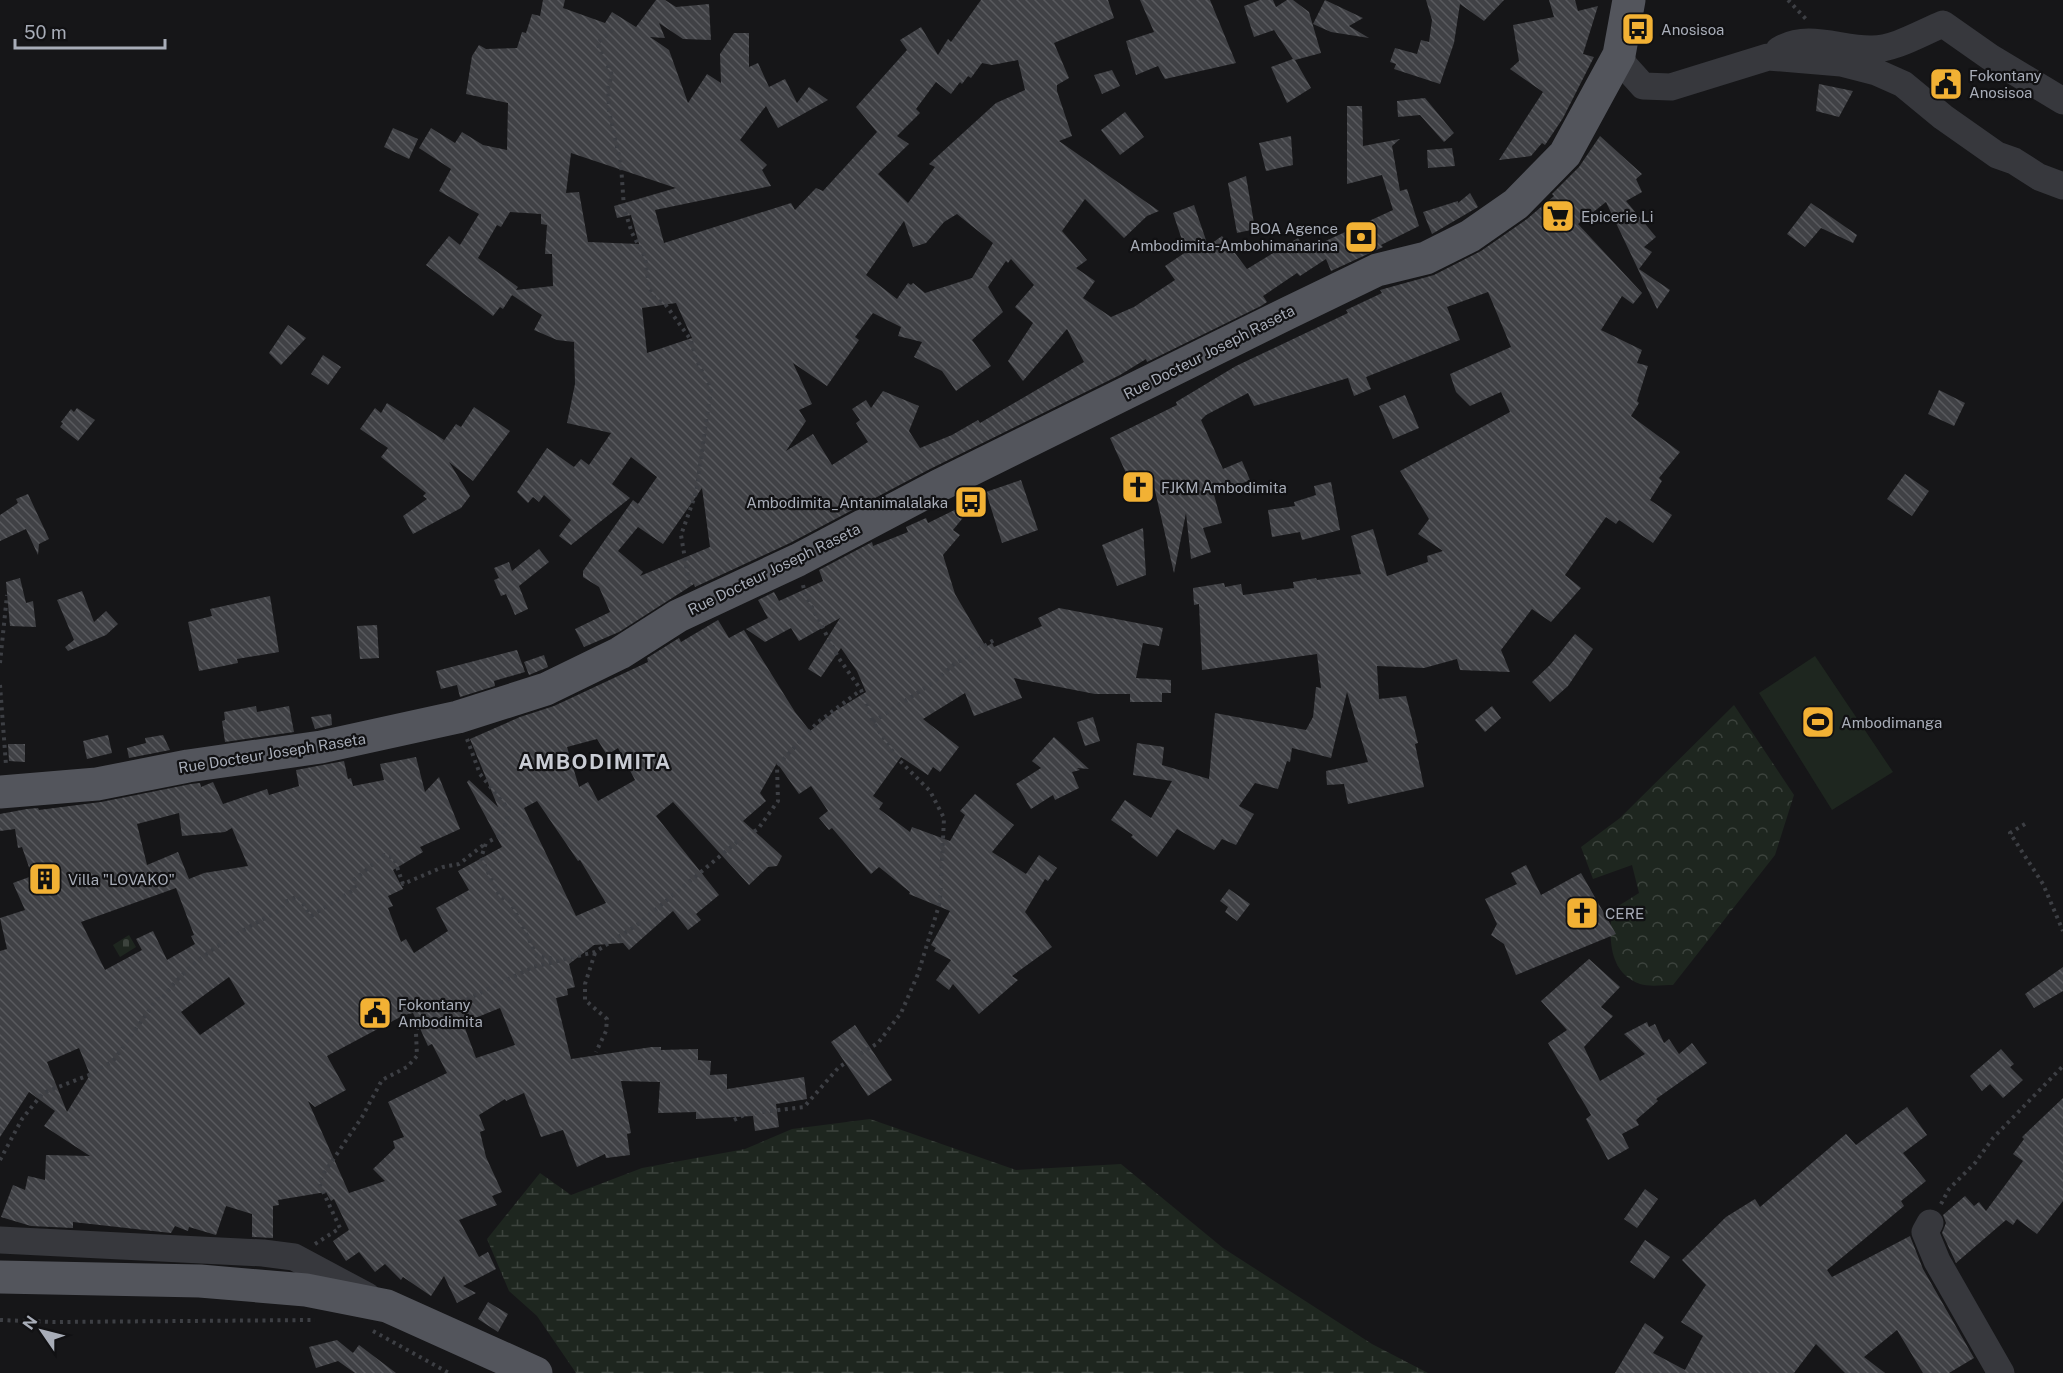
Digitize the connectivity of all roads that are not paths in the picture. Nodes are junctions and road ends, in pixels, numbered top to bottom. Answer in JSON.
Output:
{"nodes":[{"id":1,"x":1629,"y":0,"type":"edge"},
{"id":2,"x":1619,"y":55,"type":"junction"},
{"id":3,"x":1768,"y":57,"type":"junction"},
{"id":4,"x":2063,"y":101,"type":"edge"},
{"id":5,"x":2063,"y":186,"type":"edge"},
{"id":6,"x":4,"y":793,"type":"edge"},
{"id":7,"x":1930,"y":1223,"type":"road end"},
{"id":8,"x":0,"y":1240,"type":"edge"},
{"id":9,"x":0,"y":1277,"type":"edge"},
{"id":10,"x":374,"y":1316,"type":"junction"},
{"id":11,"x":536,"y":1373,"type":"edge"},
{"id":12,"x":2001,"y":1373,"type":"edge"}],
"edges":[{"from":1,"to":2,"type":"main road","name":"Rue Docteur Joseph Raseta"},
{"from":2,"to":3,"type":"street"},
{"from":2,"to":6,"type":"main road","name":"Rue Docteur Joseph Raseta"},
{"from":3,"to":4,"type":"street"},
{"from":3,"to":5,"type":"street"},
{"from":7,"to":12,"type":"street"},
{"from":8,"to":10,"type":"street"},
{"from":9,"to":10,"type":"main road"},
{"from":10,"to":11,"type":"main road"}]}
